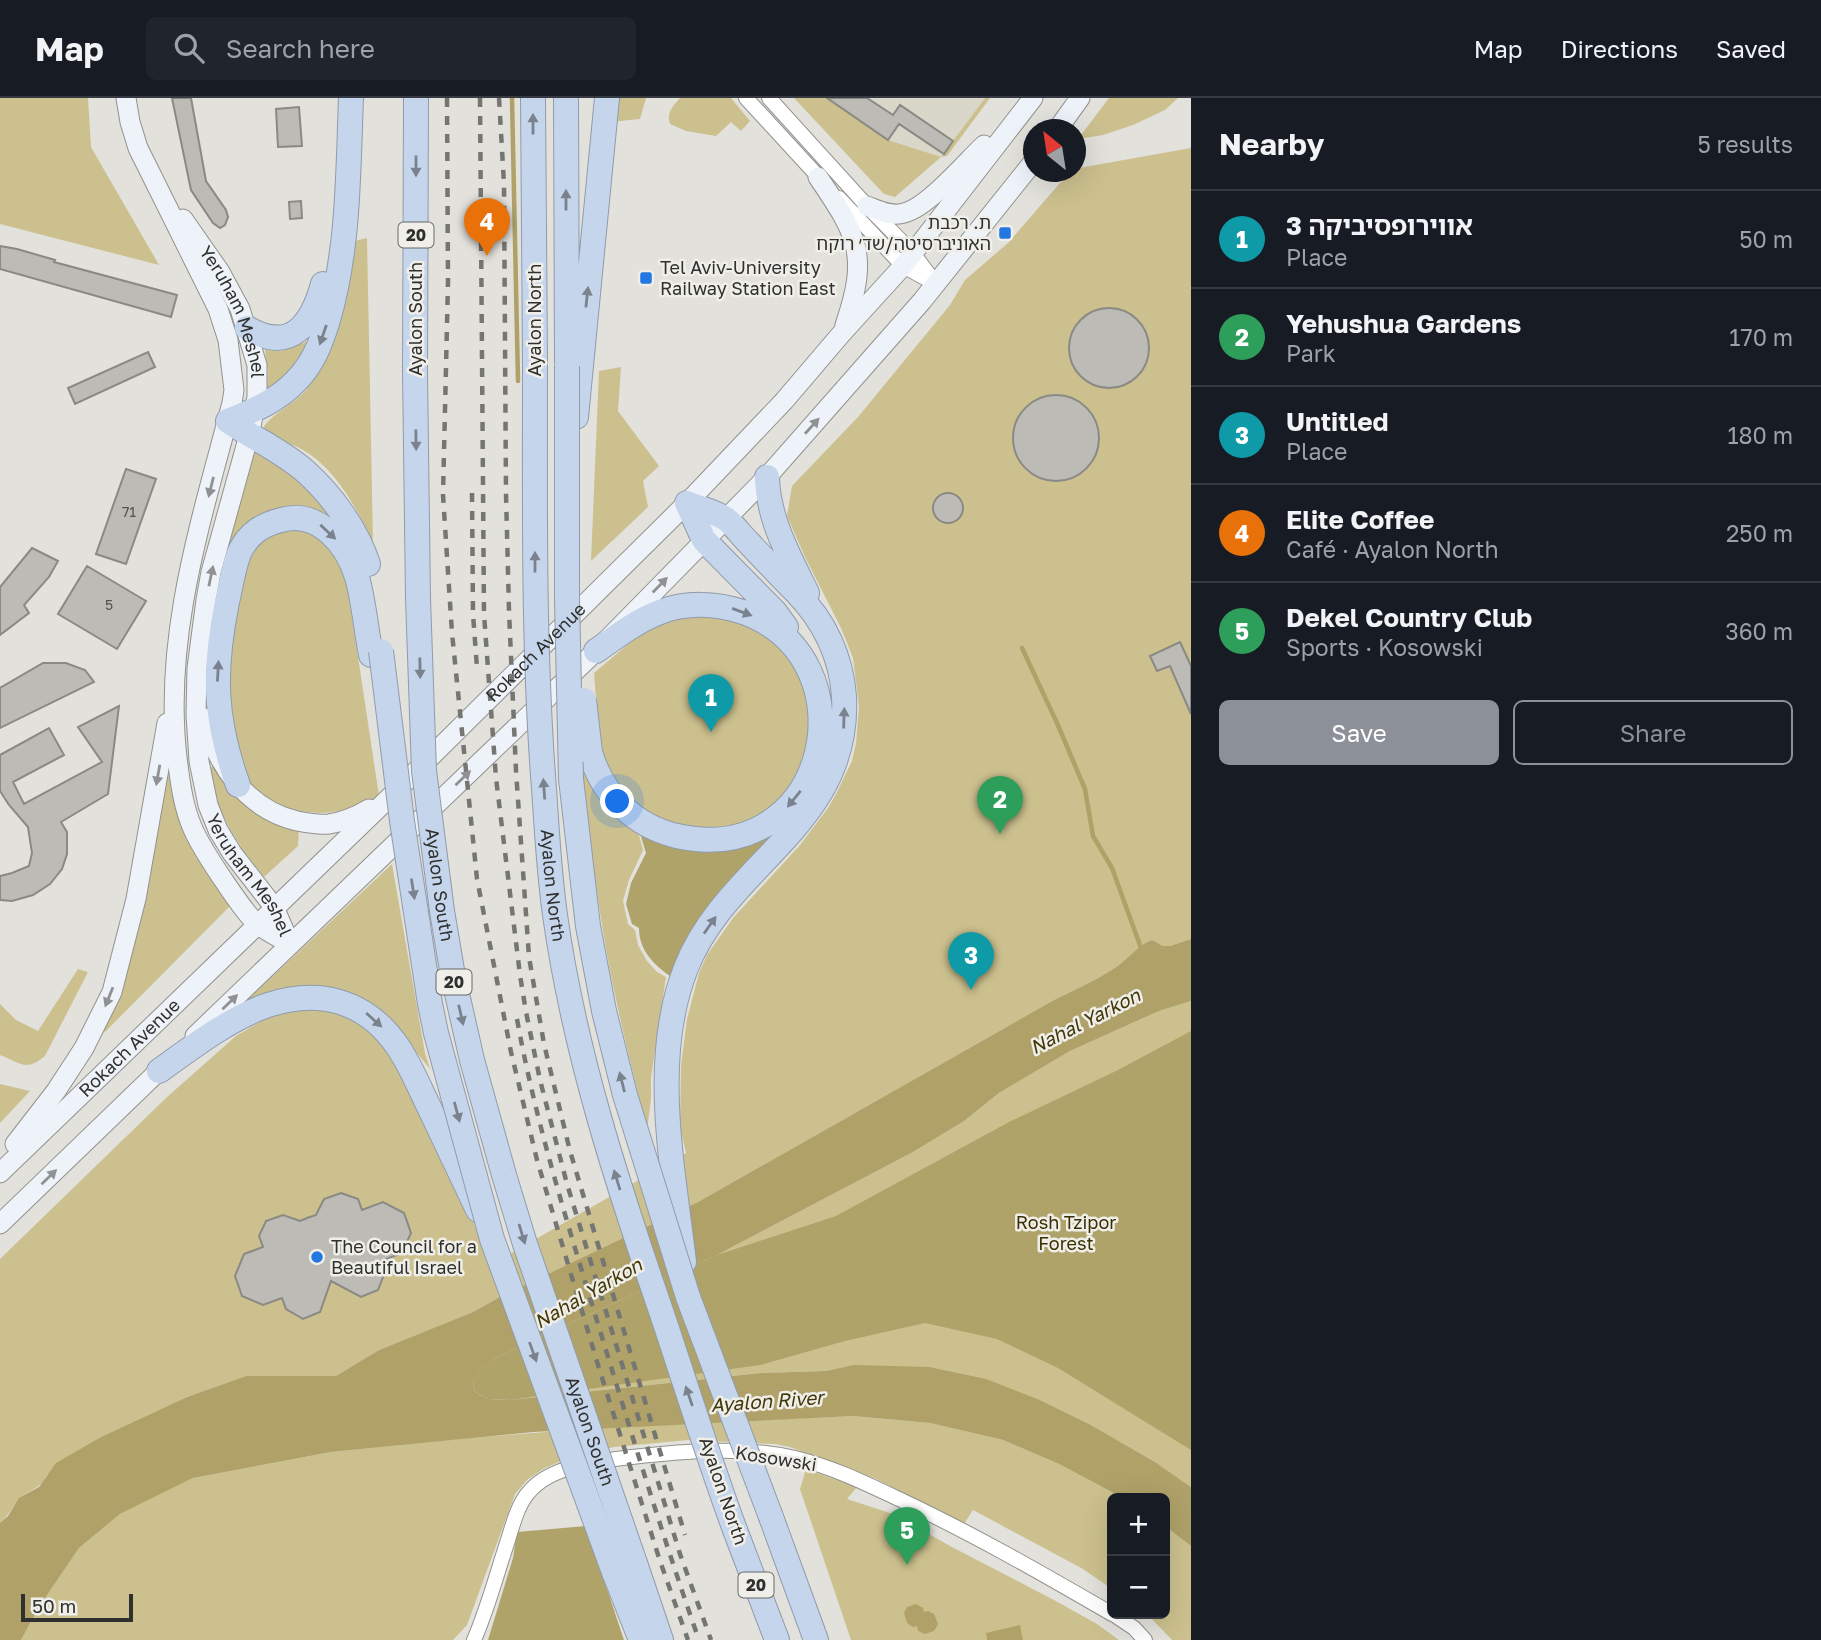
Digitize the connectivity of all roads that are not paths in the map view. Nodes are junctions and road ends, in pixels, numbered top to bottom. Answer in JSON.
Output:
{"nodes":[{"id":1,"x":126,"y":98,"type":"edge"},
{"id":2,"x":351,"y":98,"type":"edge"},
{"id":3,"x":416,"y":98,"type":"edge"},
{"id":4,"x":533,"y":98,"type":"edge"},
{"id":5,"x":566,"y":98,"type":"edge"},
{"id":6,"x":607,"y":98,"type":"edge"},
{"id":7,"x":746,"y":98,"type":"edge"},
{"id":8,"x":769,"y":98,"type":"edge"},
{"id":9,"x":1032,"y":98,"type":"edge"},
{"id":10,"x":1080,"y":98,"type":"edge"},
{"id":11,"x":1065,"y":119,"type":"edge"},
{"id":12,"x":1023,"y":175,"type":"edge"},
{"id":13,"x":818,"y":177,"type":"junction"},
{"id":14,"x":154,"y":179,"type":"junction"},
{"id":15,"x":347,"y":192,"type":"junction"},
{"id":16,"x":867,"y":206,"type":"junction"},
{"id":17,"x":908,"y":260,"type":"junction"},
{"id":18,"x":936,"y":284,"type":"junction"},
{"id":19,"x":247,"y":328,"type":"junction"},
{"id":20,"x":842,"y":333,"type":"junction"},
{"id":21,"x":574,"y":366,"type":"junction"},
{"id":22,"x":254,"y":410,"type":"junction"},
{"id":23,"x":228,"y":421,"type":"junction"},
{"id":24,"x":248,"y":435,"type":"junction"},
{"id":25,"x":767,"y":477,"type":"junction"},
{"id":26,"x":687,"y":503,"type":"junction"},
{"id":27,"x":726,"y":519,"type":"junction"},
{"id":28,"x":567,"y":529,"type":"junction"},
{"id":29,"x":704,"y":540,"type":"junction"},
{"id":30,"x":828,"y":634,"type":"junction"},
{"id":31,"x":596,"y":651,"type":"junction"},
{"id":32,"x":376,"y":654,"type":"junction"},
{"id":33,"x":197,"y":668,"type":"junction"},
{"id":34,"x":173,"y":684,"type":"junction"},
{"id":35,"x":821,"y":731,"type":"junction"},
{"id":36,"x":238,"y":785,"type":"junction"},
{"id":37,"x":391,"y":796,"type":"junction"},
{"id":38,"x":274,"y":907,"type":"junction"},
{"id":39,"x":257,"y":924,"type":"junction"},
{"id":40,"x":290,"y":944,"type":"junction"},
{"id":41,"x":159,"y":1071,"type":"junction"},
{"id":42,"x":0,"y":1163,"type":"edge"},
{"id":43,"x":0,"y":1173,"type":"edge"},
{"id":44,"x":0,"y":1224,"type":"edge"},
{"id":45,"x":492,"y":1239,"type":"junction"},
{"id":46,"x":688,"y":1297,"type":"junction"},
{"id":47,"x":625,"y":1569,"type":"junction"},
{"id":48,"x":1107,"y":1611,"type":"edge"},
{"id":49,"x":1120,"y":1619,"type":"edge"},
{"id":50,"x":474,"y":1640,"type":"edge"},
{"id":51,"x":641,"y":1640,"type":"edge"},
{"id":52,"x":661,"y":1640,"type":"edge"},
{"id":53,"x":777,"y":1640,"type":"edge"},
{"id":54,"x":816,"y":1640,"type":"edge"},
{"id":55,"x":1145,"y":1640,"type":"edge"}],
"edges":[{"from":1,"to":14,"type":"main road","name":"Yeruham Meshel"},
{"from":2,"to":15,"type":"highway"},
{"from":3,"to":47,"type":"highway","name":"Ayalon South","number":"20","one_way":true,"bridge":true},
{"from":53,"to":4,"type":"highway","name":"Ayalon North","number":"20","one_way":true,"bridge":true},
{"from":21,"to":5,"type":"highway","one_way":true},
{"from":21,"to":6,"type":"highway","one_way":true},
{"from":7,"to":13,"type":"street"},
{"from":8,"to":16,"type":"street"},
{"from":9,"to":16,"type":"main road"},
{"from":9,"to":17,"type":"main road","name":"Rokach Avenue"},
{"from":10,"to":11,"type":"main road"},
{"from":12,"to":18,"type":"main road","name":"Rokach Avenue"},
{"from":13,"to":17,"type":"street"},
{"from":13,"to":20,"type":"main road"},
{"from":14,"to":19,"type":"main road","name":"Yeruham Meshel"},
{"from":14,"to":23,"type":"main road","name":"Yeruham Meshel"},
{"from":15,"to":19,"type":"highway"},
{"from":15,"to":22,"type":"highway","one_way":true},
{"from":16,"to":17,"type":"street"},
{"from":17,"to":18,"type":"street"},
{"from":17,"to":20,"type":"main road","name":"Rokach Avenue"},
{"from":25,"to":18,"type":"main road","name":"Rokach Avenue","one_way":true},
{"from":19,"to":22,"type":"main road","name":"Yeruham Meshel"},
{"from":20,"to":26,"type":"main road","name":"Rokach Avenue"},
{"from":21,"to":28,"type":"highway","bridge":true},
{"from":22,"to":23,"type":"highway"},
{"from":22,"to":24,"type":"main road","name":"Yeruham Meshel"},
{"from":23,"to":24,"type":"highway"},
{"from":23,"to":34,"type":"main road","name":"Yeruham Meshel","one_way":true},
{"from":24,"to":32,"type":"highway"},
{"from":33,"to":24,"type":"main road","name":"Yeruham Meshel","one_way":true},
{"from":25,"to":27,"type":"main road","name":"Rokach Avenue"},
{"from":25,"to":30,"type":"highway"},
{"from":26,"to":27,"type":"highway"},
{"from":26,"to":29,"type":"highway"},
{"from":26,"to":37,"type":"main road","name":"Rokach Avenue"},
{"from":27,"to":29,"type":"main road","name":"Rokach Avenue"},
{"from":27,"to":30,"type":"highway"},
{"from":35,"to":28,"type":"highway","one_way":true,"bridge":true},
{"from":46,"to":28,"type":"highway","one_way":true,"bridge":true},
{"from":31,"to":29,"type":"main road","name":"Rokach Avenue","one_way":true},
{"from":29,"to":35,"type":"highway"},
{"from":46,"to":30,"type":"highway","one_way":true,"bridge":true},
{"from":31,"to":35,"type":"highway","one_way":true},
{"from":40,"to":31,"type":"main road","name":"Rokach Avenue","one_way":true},
{"from":36,"to":32,"type":"highway","one_way":true},
{"from":32,"to":45,"type":"highway","one_way":true,"bridge":true},
{"from":33,"to":36,"type":"main road"},
{"from":33,"to":38,"type":"main road","name":"Yeruham Meshel"},
{"from":34,"to":39,"type":"main road","name":"Yeruham Meshel"},
{"from":34,"to":42,"type":"main road","one_way":true},
{"from":36,"to":37,"type":"main road"},
{"from":37,"to":38,"type":"main road","name":"Rokach Avenue"},
{"from":38,"to":39,"type":"main road","name":"Rokach Avenue"},
{"from":38,"to":40,"type":"main road","name":"Yeruham Meshel"},
{"from":39,"to":40,"type":"main road","name":"Yeruham Meshel"},
{"from":39,"to":43,"type":"main road","name":"Rokach Avenue"},
{"from":41,"to":40,"type":"main road","name":"Rokach Avenue","one_way":true},
{"from":44,"to":41,"type":"main road","name":"Rokach Avenue","one_way":true},
{"from":41,"to":45,"type":"highway","one_way":true,"bridge":true},
{"from":45,"to":47,"type":"highway","one_way":true,"bridge":true},
{"from":46,"to":54,"type":"highway","bridge":true},
{"from":47,"to":51,"type":"highway"},
{"from":47,"to":52,"type":"highway","name":"Ayalon South","number":"20"},
{"from":48,"to":50,"type":"street","name":"Kosowski"},
{"from":49,"to":55,"type":"street","name":"Kosowski"}]}
